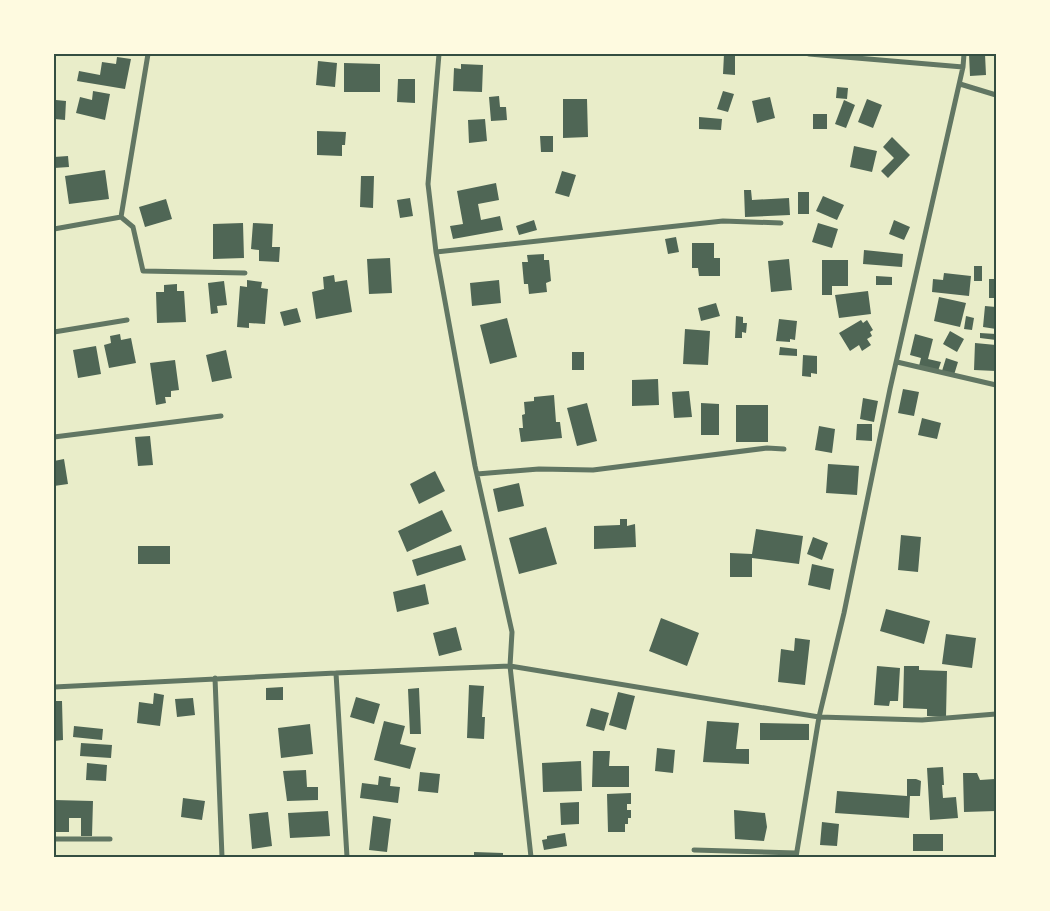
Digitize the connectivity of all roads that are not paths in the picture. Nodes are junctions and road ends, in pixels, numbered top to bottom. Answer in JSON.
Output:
{"nodes":[{"id":1,"x":148,"y":54,"type":"edge"},
{"id":2,"x":439,"y":54,"type":"edge"},
{"id":3,"x":809,"y":54,"type":"edge"},
{"id":4,"x":964,"y":54,"type":"edge"},
{"id":5,"x":963,"y":67,"type":"junction"},
{"id":6,"x":960,"y":84,"type":"junction"},
{"id":7,"x":996,"y":96,"type":"edge"},
{"id":8,"x":121,"y":217,"type":"junction"},
{"id":9,"x":781,"y":223,"type":"dead end"},
{"id":10,"x":54,"y":229,"type":"edge"},
{"id":11,"x":436,"y":252,"type":"junction"},
{"id":12,"x":245,"y":273,"type":"dead end"},
{"id":13,"x":127,"y":320,"type":"dead end"},
{"id":14,"x":54,"y":332,"type":"edge"},
{"id":15,"x":897,"y":362,"type":"junction"},
{"id":16,"x":996,"y":384,"type":"edge"},
{"id":17,"x":220,"y":416,"type":"dead end"},
{"id":18,"x":54,"y":437,"type":"edge"},
{"id":19,"x":784,"y":449,"type":"dead end"},
{"id":20,"x":477,"y":474,"type":"junction"},
{"id":21,"x":510,"y":666,"type":"junction"},
{"id":22,"x":336,"y":672,"type":"junction"},
{"id":23,"x":215,"y":678,"type":"junction"},
{"id":24,"x":54,"y":687,"type":"edge"},
{"id":25,"x":996,"y":714,"type":"edge"},
{"id":26,"x":818,"y":717,"type":"junction"},
{"id":27,"x":54,"y":839,"type":"edge"},
{"id":28,"x":110,"y":839,"type":"dead end"},
{"id":29,"x":694,"y":850,"type":"dead end"},
{"id":30,"x":796,"y":855,"type":"edge"},
{"id":31,"x":222,"y":857,"type":"edge"},
{"id":32,"x":346,"y":857,"type":"edge"},
{"id":33,"x":531,"y":857,"type":"edge"}],
"edges":[{"from":1,"to":8,"type":"street"},
{"from":2,"to":11,"type":"street"},
{"from":3,"to":5,"type":"street"},
{"from":4,"to":5,"type":"street"},
{"from":5,"to":6,"type":"street"},
{"from":6,"to":7,"type":"street"},
{"from":6,"to":15,"type":"street"},
{"from":8,"to":10,"type":"street"},
{"from":8,"to":12,"type":"street"},
{"from":9,"to":11,"type":"street"},
{"from":11,"to":20,"type":"street"},
{"from":13,"to":14,"type":"street"},
{"from":15,"to":16,"type":"street"},
{"from":15,"to":26,"type":"street"},
{"from":17,"to":18,"type":"street"},
{"from":19,"to":20,"type":"street"},
{"from":20,"to":21,"type":"street"},
{"from":21,"to":22,"type":"street"},
{"from":21,"to":26,"type":"street"},
{"from":21,"to":33,"type":"street"},
{"from":22,"to":23,"type":"street"},
{"from":22,"to":32,"type":"street"},
{"from":23,"to":24,"type":"street"},
{"from":23,"to":31,"type":"street"},
{"from":25,"to":26,"type":"street"},
{"from":26,"to":30,"type":"street"},
{"from":27,"to":28,"type":"street"},
{"from":29,"to":30,"type":"street"}]}
